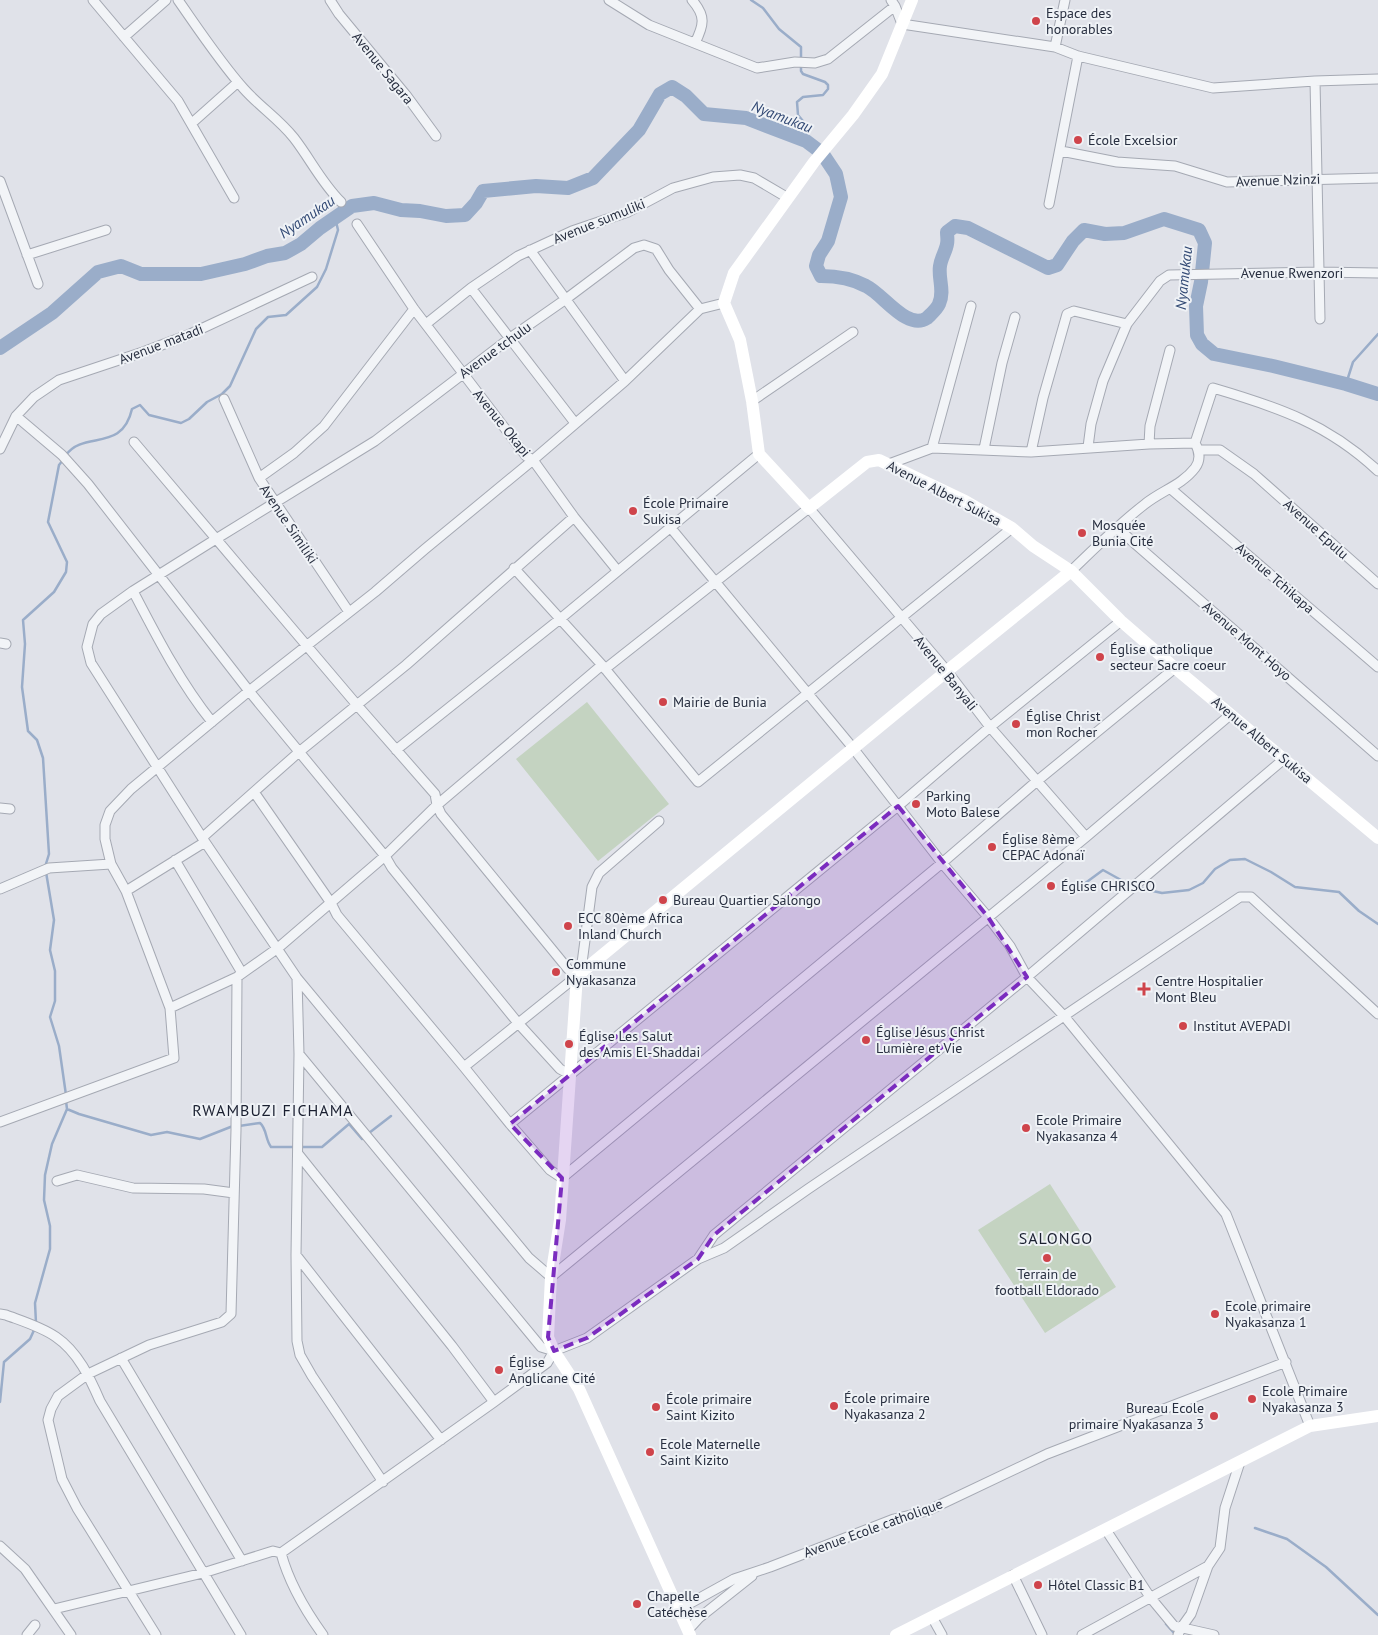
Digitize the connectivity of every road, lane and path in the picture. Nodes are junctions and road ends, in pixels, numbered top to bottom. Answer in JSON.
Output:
{"nodes":[{"id":1,"x":93,"y":0,"type":"edge"},
{"id":2,"x":166,"y":0,"type":"edge"},
{"id":3,"x":178,"y":0,"type":"edge"},
{"id":4,"x":330,"y":0,"type":"edge"},
{"id":5,"x":609,"y":0,"type":"edge"},
{"id":6,"x":692,"y":0,"type":"edge"},
{"id":7,"x":912,"y":0,"type":"edge"},
{"id":8,"x":1065,"y":0,"type":"edge"},
{"id":9,"x":893,"y":3,"type":"edge"},
{"id":10,"x":902,"y":24,"type":"junction"},
{"id":11,"x":124,"y":38,"type":"junction"},
{"id":12,"x":696,"y":43,"type":"junction"},
{"id":13,"x":1055,"y":47,"type":"junction"},
{"id":14,"x":1078,"y":56,"type":"junction"},
{"id":15,"x":1378,"y":79,"type":"edge"},
{"id":16,"x":1316,"y":81,"type":"junction"},
{"id":17,"x":238,"y":82,"type":"junction"},
{"id":18,"x":192,"y":123,"type":"junction"},
{"id":19,"x":436,"y":136,"type":"dead end"},
{"id":20,"x":1061,"y":151,"type":"junction"},
{"id":21,"x":1317,"y":178,"type":"junction"},
{"id":22,"x":1378,"y":178,"type":"edge"},
{"id":23,"x":0,"y":181,"type":"edge"},
{"id":24,"x":234,"y":198,"type":"dead end"},
{"id":25,"x":788,"y":198,"type":"junction"},
{"id":26,"x":341,"y":202,"type":"dead end"},
{"id":27,"x":1049,"y":204,"type":"dead end"},
{"id":28,"x":357,"y":224,"type":"dead end"},
{"id":29,"x":106,"y":230,"type":"dead end"},
{"id":30,"x":530,"y":250,"type":"junction"},
{"id":31,"x":27,"y":255,"type":"junction"},
{"id":32,"x":1319,"y":272,"type":"junction"},
{"id":33,"x":1378,"y":273,"type":"edge"},
{"id":34,"x":312,"y":277,"type":"dead end"},
{"id":35,"x":38,"y":284,"type":"dead end"},
{"id":36,"x":471,"y":288,"type":"junction"},
{"id":37,"x":566,"y":299,"type":"junction"},
{"id":38,"x":724,"y":303,"type":"junction"},
{"id":39,"x":971,"y":306,"type":"dead end"},
{"id":40,"x":700,"y":309,"type":"junction"},
{"id":41,"x":414,"y":310,"type":"junction"},
{"id":42,"x":1014,"y":317,"type":"dead end"},
{"id":43,"x":1320,"y":319,"type":"dead end"},
{"id":44,"x":426,"y":324,"type":"junction"},
{"id":45,"x":1128,"y":324,"type":"junction"},
{"id":46,"x":853,"y":332,"type":"dead end"},
{"id":47,"x":510,"y":338,"type":"junction"},
{"id":48,"x":1170,"y":350,"type":"dead end"},
{"id":49,"x":463,"y":374,"type":"junction"},
{"id":50,"x":626,"y":381,"type":"junction"},
{"id":51,"x":224,"y":399,"type":"dead end"},
{"id":52,"x":752,"y":401,"type":"junction"},
{"id":53,"x":16,"y":416,"type":"junction"},
{"id":54,"x":575,"y":423,"type":"junction"},
{"id":55,"x":134,"y":442,"type":"dead end"},
{"id":56,"x":1149,"y":444,"type":"junction"},
{"id":57,"x":1088,"y":447,"type":"junction"},
{"id":58,"x":1197,"y":447,"type":"junction"},
{"id":59,"x":932,"y":448,"type":"junction"},
{"id":60,"x":0,"y":449,"type":"edge"},
{"id":61,"x":984,"y":449,"type":"junction"},
{"id":62,"x":1031,"y":452,"type":"junction"},
{"id":63,"x":759,"y":454,"type":"junction"},
{"id":64,"x":533,"y":460,"type":"junction"},
{"id":65,"x":889,"y":464,"type":"junction"},
{"id":66,"x":1378,"y":471,"type":"edge"},
{"id":67,"x":259,"y":478,"type":"junction"},
{"id":68,"x":1171,"y":489,"type":"junction"},
{"id":69,"x":275,"y":504,"type":"junction"},
{"id":70,"x":809,"y":508,"type":"junction"},
{"id":71,"x":574,"y":517,"type":"junction"},
{"id":72,"x":670,"y":527,"type":"junction"},
{"id":73,"x":1116,"y":527,"type":"junction"},
{"id":74,"x":1012,"y":528,"type":"junction"},
{"id":75,"x":216,"y":539,"type":"junction"},
{"id":76,"x":514,"y":568,"type":"junction"},
{"id":77,"x":617,"y":570,"type":"junction"},
{"id":78,"x":1070,"y":571,"type":"junction"},
{"id":79,"x":160,"y":575,"type":"junction"},
{"id":80,"x":715,"y":582,"type":"junction"},
{"id":81,"x":1378,"y":584,"type":"edge"},
{"id":82,"x":134,"y":591,"type":"junction"},
{"id":83,"x":348,"y":612,"type":"junction"},
{"id":84,"x":900,"y":617,"type":"junction"},
{"id":85,"x":560,"y":620,"type":"junction"},
{"id":86,"x":1121,"y":621,"type":"junction"},
{"id":87,"x":306,"y":646,"type":"junction"},
{"id":88,"x":603,"y":667,"type":"junction"},
{"id":89,"x":1175,"y":668,"type":"junction"},
{"id":90,"x":1378,"y":668,"type":"edge"},
{"id":91,"x":946,"y":671,"type":"junction"},
{"id":92,"x":249,"y":690,"type":"junction"},
{"id":93,"x":808,"y":692,"type":"junction"},
{"id":94,"x":357,"y":705,"type":"junction"},
{"id":95,"x":1230,"y":715,"type":"junction"},
{"id":96,"x":212,"y":722,"type":"junction"},
{"id":97,"x":990,"y":726,"type":"junction"},
{"id":98,"x":853,"y":748,"type":"junction"},
{"id":99,"x":396,"y":750,"type":"junction"},
{"id":100,"x":300,"y":752,"type":"junction"},
{"id":101,"x":1378,"y":756,"type":"edge"},
{"id":102,"x":1284,"y":759,"type":"junction"},
{"id":103,"x":157,"y":767,"type":"junction"},
{"id":104,"x":1037,"y":781,"type":"junction"},
{"id":105,"x":254,"y":792,"type":"junction"},
{"id":106,"x":437,"y":805,"type":"junction"},
{"id":107,"x":898,"y":806,"type":"junction"},
{"id":108,"x":0,"y":808,"type":"edge"},
{"id":109,"x":10,"y":809,"type":"dead end"},
{"id":110,"x":659,"y":821,"type":"dead end"},
{"id":111,"x":1086,"y":837,"type":"junction"},
{"id":112,"x":1378,"y":838,"type":"edge"},
{"id":113,"x":204,"y":839,"type":"junction"},
{"id":114,"x":385,"y":856,"type":"junction"},
{"id":115,"x":175,"y":860,"type":"junction"},
{"id":116,"x":942,"y":862,"type":"junction"},
{"id":117,"x":111,"y":864,"type":"junction"},
{"id":118,"x":0,"y":889,"type":"edge"},
{"id":119,"x":126,"y":891,"type":"junction"},
{"id":120,"x":331,"y":903,"type":"junction"},
{"id":121,"x":988,"y":917,"type":"junction"},
{"id":122,"x":278,"y":948,"type":"junction"},
{"id":123,"x":240,"y":975,"type":"junction"},
{"id":124,"x":577,"y":976,"type":"junction"},
{"id":125,"x":1027,"y":977,"type":"junction"},
{"id":126,"x":297,"y":978,"type":"junction"},
{"id":127,"x":170,"y":1008,"type":"junction"},
{"id":128,"x":1378,"y":1014,"type":"edge"},
{"id":129,"x":1064,"y":1016,"type":"junction"},
{"id":130,"x":518,"y":1023,"type":"junction"},
{"id":131,"x":299,"y":1054,"type":"junction"},
{"id":132,"x":464,"y":1067,"type":"junction"},
{"id":133,"x":571,"y":1075,"type":"junction"},
{"id":134,"x":0,"y":1122,"type":"edge"},
{"id":135,"x":510,"y":1124,"type":"junction"},
{"id":136,"x":299,"y":1151,"type":"junction"},
{"id":137,"x":562,"y":1178,"type":"junction"},
{"id":138,"x":57,"y":1181,"type":"dead end"},
{"id":139,"x":234,"y":1193,"type":"junction"},
{"id":140,"x":296,"y":1255,"type":"junction"},
{"id":141,"x":698,"y":1259,"type":"junction"},
{"id":142,"x":551,"y":1278,"type":"junction"},
{"id":143,"x":0,"y":1314,"type":"edge"},
{"id":144,"x":554,"y":1351,"type":"junction"},
{"id":145,"x":121,"y":1358,"type":"junction"},
{"id":146,"x":1286,"y":1362,"type":"junction"},
{"id":147,"x":88,"y":1374,"type":"junction"},
{"id":148,"x":494,"y":1402,"type":"junction"},
{"id":149,"x":1378,"y":1416,"type":"edge"},
{"id":150,"x":1310,"y":1426,"type":"junction"},
{"id":151,"x":441,"y":1440,"type":"junction"},
{"id":152,"x":1240,"y":1462,"type":"junction"},
{"id":153,"x":383,"y":1482,"type":"junction"},
{"id":154,"x":1106,"y":1530,"type":"junction"},
{"id":155,"x":0,"y":1546,"type":"edge"},
{"id":156,"x":281,"y":1553,"type":"junction"},
{"id":157,"x":242,"y":1561,"type":"junction"},
{"id":158,"x":1208,"y":1566,"type":"junction"},
{"id":159,"x":759,"y":1571,"type":"junction"},
{"id":160,"x":203,"y":1573,"type":"junction"},
{"id":161,"x":1013,"y":1575,"type":"junction"},
{"id":162,"x":128,"y":1591,"type":"junction"},
{"id":163,"x":1150,"y":1596,"type":"junction"},
{"id":164,"x":54,"y":1609,"type":"junction"},
{"id":165,"x":678,"y":1610,"type":"junction"},
{"id":166,"x":932,"y":1617,"type":"junction"},
{"id":167,"x":35,"y":1625,"type":"dead end"},
{"id":168,"x":1180,"y":1632,"type":"edge"},
{"id":169,"x":689,"y":1633,"type":"edge"},
{"id":170,"x":27,"y":1635,"type":"edge"},
{"id":171,"x":71,"y":1635,"type":"edge"},
{"id":172,"x":156,"y":1635,"type":"edge"},
{"id":173,"x":241,"y":1635,"type":"edge"},
{"id":174,"x":323,"y":1635,"type":"edge"},
{"id":175,"x":896,"y":1635,"type":"edge"},
{"id":176,"x":942,"y":1635,"type":"edge"},
{"id":177,"x":1042,"y":1635,"type":"edge"},
{"id":178,"x":1082,"y":1635,"type":"edge"},
{"id":179,"x":1214,"y":1635,"type":"edge"}],
"edges":[{"from":1,"to":11,"type":"street"},
{"from":2,"to":11,"type":"street"},
{"from":3,"to":17,"type":"street"},
{"from":4,"to":19,"type":"street","name":"Avenue Sagara"},
{"from":5,"to":12,"type":"street"},
{"from":6,"to":12,"type":"street"},
{"from":7,"to":10,"type":"street"},
{"from":8,"to":13,"type":"street"},
{"from":9,"to":10,"type":"street"},
{"from":9,"to":12,"type":"street"},
{"from":10,"to":13,"type":"street"},
{"from":10,"to":25,"type":"street"},
{"from":11,"to":18,"type":"street"},
{"from":13,"to":14,"type":"street"},
{"from":14,"to":16,"type":"street"},
{"from":14,"to":20,"type":"street"},
{"from":15,"to":16,"type":"street"},
{"from":16,"to":21,"type":"street"},
{"from":17,"to":18,"type":"street"},
{"from":17,"to":26,"type":"street"},
{"from":18,"to":24,"type":"street"},
{"from":20,"to":21,"type":"street","name":"Avenue Nzinzi"},
{"from":20,"to":27,"type":"street"},
{"from":21,"to":22,"type":"street","name":"Avenue Nzinzi"},
{"from":21,"to":32,"type":"street"},
{"from":23,"to":31,"type":"street"},
{"from":25,"to":30,"type":"street","name":"Avenue sumuliki"},
{"from":25,"to":38,"type":"street"},
{"from":28,"to":41,"type":"street","name":"Avenue Okapi"},
{"from":29,"to":31,"type":"street"},
{"from":30,"to":36,"type":"street","name":"Avenue sumuliki"},
{"from":30,"to":37,"type":"street"},
{"from":31,"to":35,"type":"street"},
{"from":32,"to":33,"type":"street","name":"Avenue Rwenzori"},
{"from":32,"to":43,"type":"street"},
{"from":32,"to":45,"type":"street","name":"Avenue Rwenzori"},
{"from":34,"to":53,"type":"street","name":"Avenue matadi"},
{"from":36,"to":44,"type":"street","name":"Avenue sumuliki"},
{"from":36,"to":47,"type":"street"},
{"from":37,"to":40,"type":"street","name":"Avenue tchulu"},
{"from":37,"to":47,"type":"street","name":"Avenue tchulu"},
{"from":37,"to":50,"type":"street"},
{"from":38,"to":40,"type":"street"},
{"from":38,"to":52,"type":"street"},
{"from":39,"to":59,"type":"street"},
{"from":40,"to":50,"type":"street"},
{"from":41,"to":44,"type":"street","name":"Avenue Okapi"},
{"from":41,"to":67,"type":"street","name":"Avenue Similiki"},
{"from":42,"to":61,"type":"street"},
{"from":44,"to":49,"type":"street","name":"Avenue Okapi"},
{"from":45,"to":57,"type":"street","name":"Avenue Rwenzori"},
{"from":45,"to":62,"type":"street"},
{"from":46,"to":52,"type":"street"},
{"from":47,"to":49,"type":"street","name":"Avenue tchulu"},
{"from":47,"to":54,"type":"street"},
{"from":48,"to":56,"type":"street"},
{"from":49,"to":64,"type":"street","name":"Avenue Okapi"},
{"from":49,"to":69,"type":"street","name":"Avenue tchulu"},
{"from":50,"to":54,"type":"street"},
{"from":51,"to":67,"type":"street"},
{"from":52,"to":63,"type":"street"},
{"from":53,"to":60,"type":"street","name":"Avenue matadi"},
{"from":53,"to":79,"type":"street"},
{"from":54,"to":64,"type":"street"},
{"from":55,"to":75,"type":"street"},
{"from":56,"to":57,"type":"street","name":"Avenue Epulu"},
{"from":56,"to":58,"type":"street","name":"Avenue Epulu"},
{"from":57,"to":62,"type":"street","name":"Avenue Epulu"},
{"from":58,"to":66,"type":"street"},
{"from":58,"to":68,"type":"street"},
{"from":58,"to":81,"type":"street","name":"Avenue Epulu"},
{"from":59,"to":61,"type":"street","name":"Avenue Epulu"},
{"from":59,"to":65,"type":"street"},
{"from":61,"to":62,"type":"street","name":"Avenue Epulu"},
{"from":63,"to":70,"type":"street"},
{"from":63,"to":72,"type":"street"},
{"from":64,"to":71,"type":"street","name":"Avenue Okapi"},
{"from":64,"to":83,"type":"street"},
{"from":65,"to":70,"type":"street","name":"Avenue Albert Sukisa"},
{"from":65,"to":74,"type":"street","name":"Avenue Albert Sukisa"},
{"from":67,"to":69,"type":"street","name":"Avenue Similiki"},
{"from":68,"to":73,"type":"street"},
{"from":68,"to":90,"type":"street","name":"Avenue Tchikapa"},
{"from":69,"to":75,"type":"street","name":"Avenue tchulu"},
{"from":69,"to":83,"type":"street","name":"Avenue Similiki"},
{"from":70,"to":80,"type":"street"},
{"from":70,"to":84,"type":"street","name":"Avenue Banyali"},
{"from":71,"to":76,"type":"street"},
{"from":71,"to":77,"type":"street","name":"Avenue Okapi"},
{"from":72,"to":77,"type":"street"},
{"from":72,"to":80,"type":"street"},
{"from":73,"to":78,"type":"street"},
{"from":73,"to":101,"type":"street","name":"Avenue Mont Hoyo"},
{"from":74,"to":78,"type":"street","name":"Avenue Albert Sukisa"},
{"from":74,"to":84,"type":"street"},
{"from":75,"to":79,"type":"street","name":"Avenue tchulu"},
{"from":75,"to":87,"type":"street"},
{"from":76,"to":85,"type":"street"},
{"from":76,"to":94,"type":"street"},
{"from":77,"to":85,"type":"street"},
{"from":78,"to":86,"type":"street","name":"Avenue Albert Sukisa"},
{"from":78,"to":91,"type":"street"},
{"from":79,"to":82,"type":"street","name":"Avenue tchulu"},
{"from":79,"to":92,"type":"street"},
{"from":80,"to":88,"type":"street"},
{"from":80,"to":93,"type":"street"},
{"from":82,"to":96,"type":"street"},
{"from":82,"to":103,"type":"street","name":"Avenue tchulu"},
{"from":83,"to":87,"type":"street"},
{"from":84,"to":91,"type":"street","name":"Avenue Banyali"},
{"from":84,"to":93,"type":"street"},
{"from":85,"to":88,"type":"street"},
{"from":85,"to":99,"type":"street"},
{"from":86,"to":89,"type":"street","name":"Avenue Albert Sukisa"},
{"from":86,"to":97,"type":"street"},
{"from":87,"to":92,"type":"street"},
{"from":87,"to":94,"type":"street"},
{"from":88,"to":93,"type":"street"},
{"from":88,"to":106,"type":"street"},
{"from":89,"to":95,"type":"street","name":"Avenue Albert Sukisa"},
{"from":89,"to":104,"type":"street"},
{"from":91,"to":97,"type":"street","name":"Avenue Banyali"},
{"from":91,"to":98,"type":"street"},
{"from":92,"to":96,"type":"street"},
{"from":92,"to":100,"type":"street"},
{"from":93,"to":98,"type":"street"},
{"from":94,"to":99,"type":"street"},
{"from":94,"to":100,"type":"street"},
{"from":95,"to":102,"type":"street","name":"Avenue Albert Sukisa"},
{"from":95,"to":111,"type":"street"},
{"from":96,"to":103,"type":"street"},
{"from":97,"to":104,"type":"street","name":"Avenue Banyali"},
{"from":97,"to":107,"type":"street"},
{"from":98,"to":107,"type":"street"},
{"from":98,"to":124,"type":"street"},
{"from":99,"to":106,"type":"street"},
{"from":100,"to":105,"type":"street"},
{"from":100,"to":114,"type":"street"},
{"from":102,"to":112,"type":"street","name":"Avenue Albert Sukisa"},
{"from":102,"to":125,"type":"street"},
{"from":103,"to":113,"type":"street","name":"Avenue tchulu"},
{"from":103,"to":117,"type":"street"},
{"from":104,"to":111,"type":"street","name":"Avenue Banyali"},
{"from":104,"to":116,"type":"street"},
{"from":105,"to":113,"type":"street"},
{"from":105,"to":120,"type":"street"},
{"from":106,"to":114,"type":"street"},
{"from":106,"to":124,"type":"street"},
{"from":107,"to":116,"type":"street"},
{"from":107,"to":133,"type":"street"},
{"from":108,"to":109,"type":"street"},
{"from":110,"to":124,"type":"street"},
{"from":111,"to":121,"type":"street"},
{"from":113,"to":115,"type":"street"},
{"from":113,"to":122,"type":"street","name":"Avenue tchulu"},
{"from":114,"to":120,"type":"street"},
{"from":114,"to":130,"type":"street"},
{"from":115,"to":119,"type":"street"},
{"from":115,"to":123,"type":"street"},
{"from":116,"to":121,"type":"street"},
{"from":116,"to":137,"type":"street"},
{"from":117,"to":118,"type":"street"},
{"from":117,"to":119,"type":"street"},
{"from":119,"to":127,"type":"street"},
{"from":120,"to":122,"type":"street"},
{"from":120,"to":132,"type":"street"},
{"from":121,"to":125,"type":"street"},
{"from":121,"to":142,"type":"street"},
{"from":122,"to":123,"type":"street"},
{"from":122,"to":126,"type":"street","name":"Avenue tchulu"},
{"from":123,"to":127,"type":"street"},
{"from":123,"to":139,"type":"street"},
{"from":124,"to":130,"type":"street"},
{"from":124,"to":133,"type":"street"},
{"from":125,"to":129,"type":"street"},
{"from":125,"to":141,"type":"street"},
{"from":126,"to":131,"type":"street"},
{"from":126,"to":142,"type":"street","name":"Avenue tchulu"},
{"from":127,"to":134,"type":"street"},
{"from":128,"to":129,"type":"street"},
{"from":129,"to":141,"type":"street"},
{"from":129,"to":146,"type":"street"},
{"from":130,"to":132,"type":"street"},
{"from":130,"to":133,"type":"street"},
{"from":131,"to":136,"type":"street"},
{"from":131,"to":144,"type":"street"},
{"from":132,"to":135,"type":"street"},
{"from":133,"to":135,"type":"street"},
{"from":133,"to":137,"type":"street"},
{"from":135,"to":137,"type":"street"},
{"from":136,"to":140,"type":"street"},
{"from":136,"to":148,"type":"street"},
{"from":137,"to":142,"type":"street"},
{"from":138,"to":139,"type":"street"},
{"from":139,"to":145,"type":"street"},
{"from":140,"to":151,"type":"street"},
{"from":140,"to":153,"type":"street"},
{"from":141,"to":144,"type":"street"},
{"from":142,"to":144,"type":"street"},
{"from":143,"to":147,"type":"street"},
{"from":144,"to":148,"type":"street"},
{"from":144,"to":165,"type":"street"},
{"from":145,"to":147,"type":"street"},
{"from":145,"to":157,"type":"street"},
{"from":146,"to":150,"type":"street"},
{"from":146,"to":159,"type":"street","name":"Avenue Ecole catholique"},
{"from":147,"to":160,"type":"street"},
{"from":147,"to":162,"type":"street"},
{"from":148,"to":151,"type":"street"},
{"from":149,"to":150,"type":"street"},
{"from":150,"to":152,"type":"street"},
{"from":151,"to":153,"type":"street"},
{"from":152,"to":154,"type":"street"},
{"from":152,"to":158,"type":"street"},
{"from":153,"to":156,"type":"street"},
{"from":154,"to":161,"type":"street"},
{"from":154,"to":163,"type":"street"},
{"from":155,"to":164,"type":"street"},
{"from":156,"to":157,"type":"street"},
{"from":156,"to":174,"type":"street"},
{"from":157,"to":160,"type":"street"},
{"from":158,"to":163,"type":"street"},
{"from":158,"to":168,"type":"street"},
{"from":159,"to":165,"type":"street","name":"Avenue Ecole catholique"},
{"from":159,"to":169,"type":"street"},
{"from":160,"to":162,"type":"street"},
{"from":160,"to":173,"type":"street"},
{"from":161,"to":166,"type":"street"},
{"from":161,"to":177,"type":"street"},
{"from":162,"to":164,"type":"street"},
{"from":162,"to":172,"type":"street"},
{"from":163,"to":168,"type":"street"},
{"from":163,"to":178,"type":"street"},
{"from":164,"to":171,"type":"street"},
{"from":165,"to":169,"type":"street"},
{"from":166,"to":175,"type":"street"},
{"from":166,"to":176,"type":"street"},
{"from":167,"to":170,"type":"street"},
{"from":168,"to":179,"type":"street"}]}
